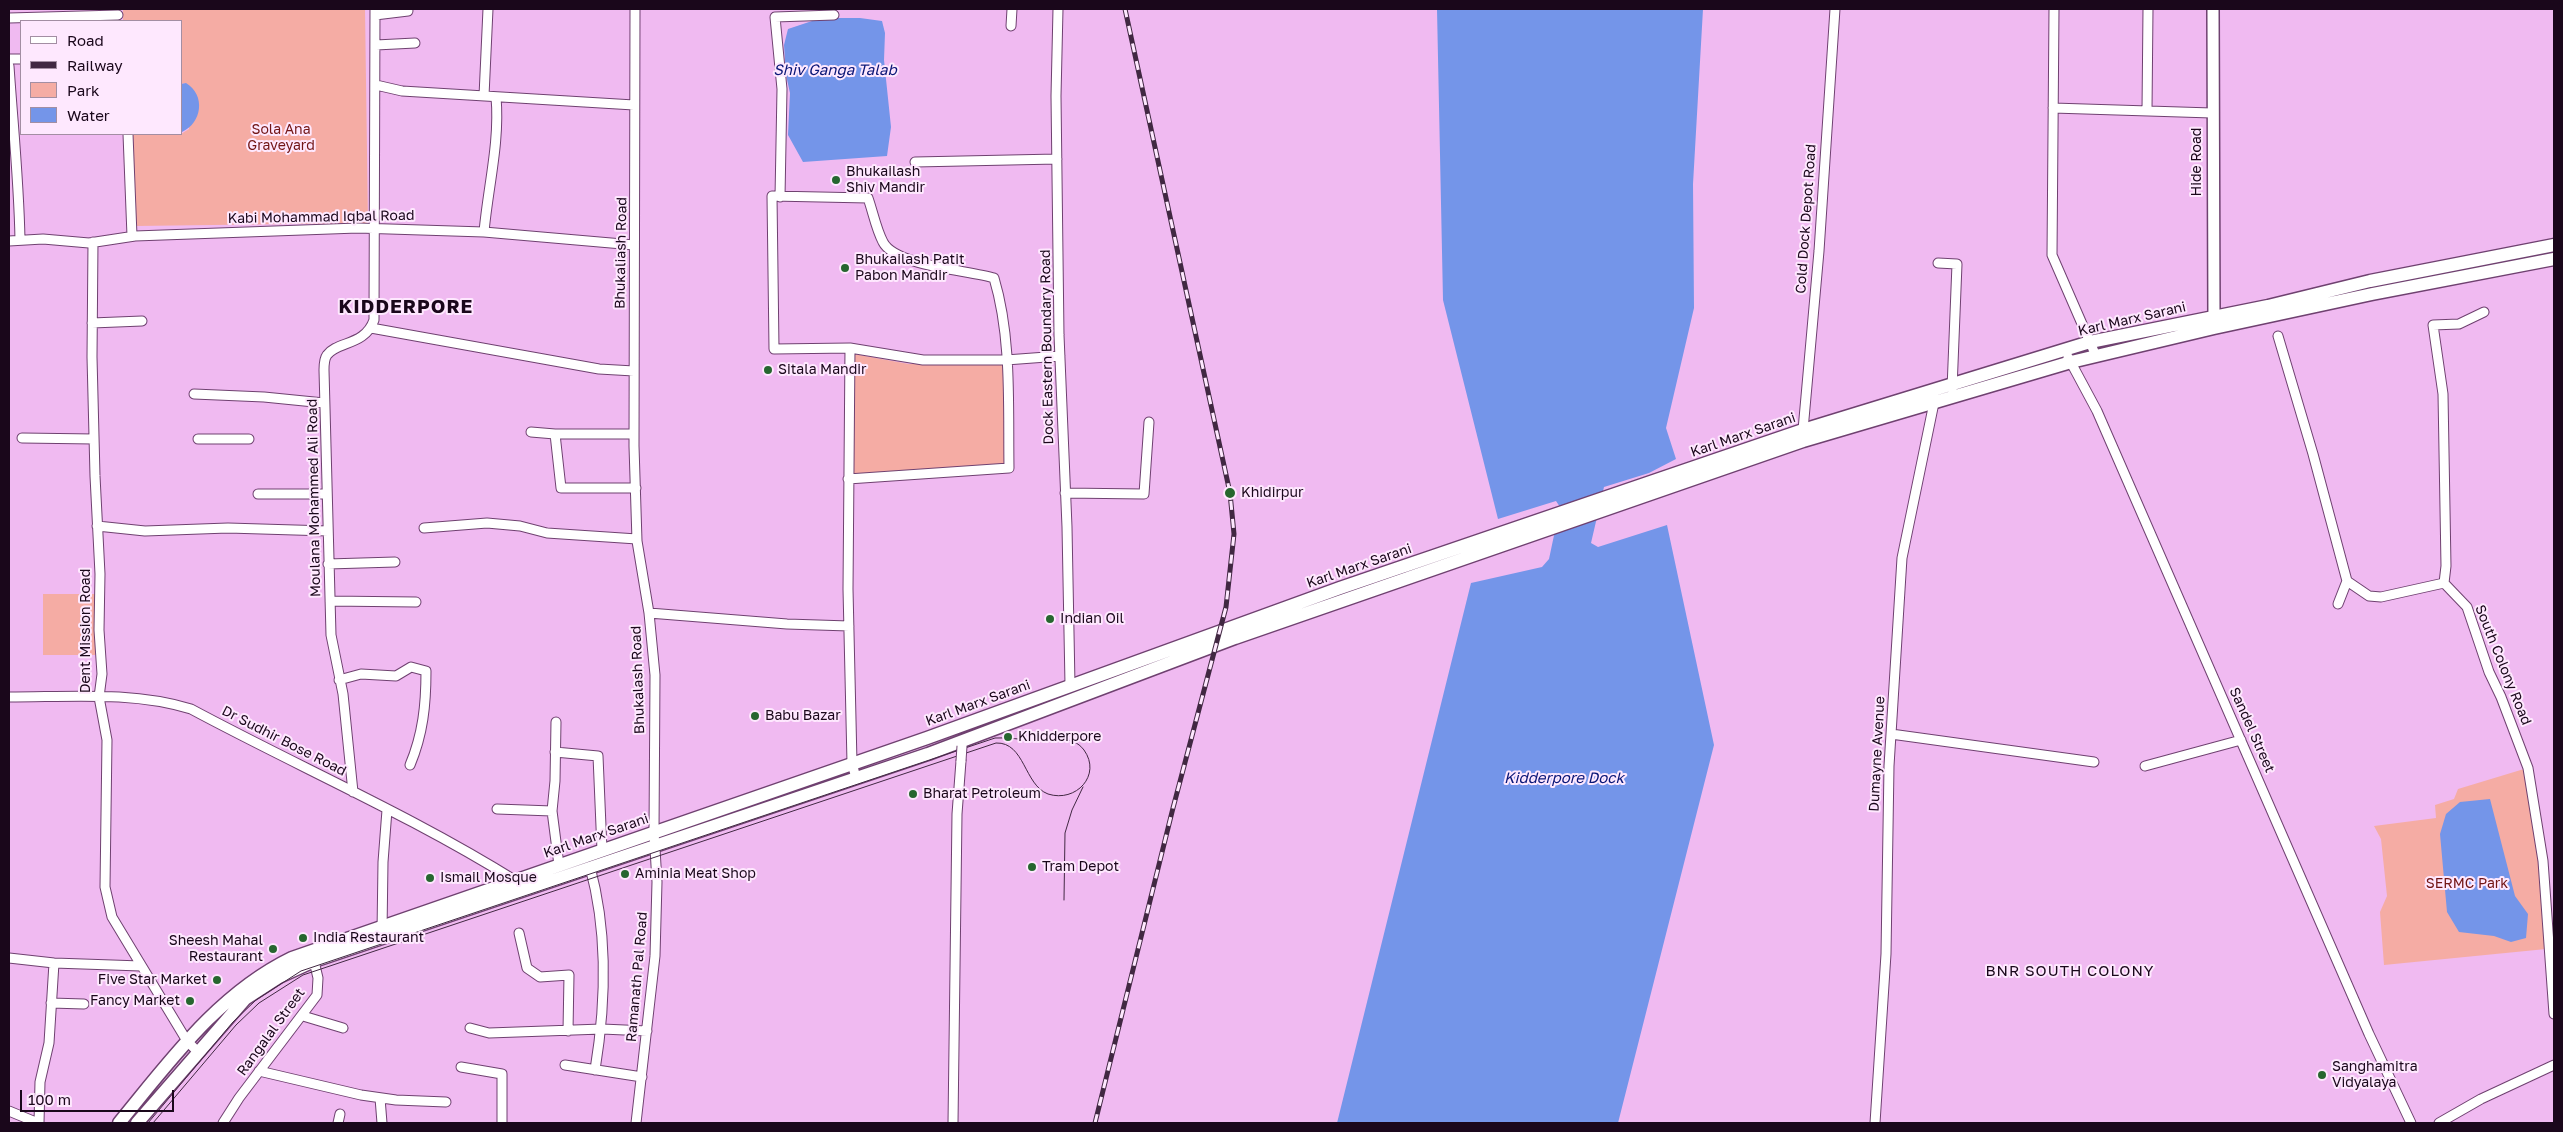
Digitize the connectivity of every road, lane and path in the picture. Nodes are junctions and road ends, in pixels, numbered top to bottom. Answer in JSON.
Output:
{"nodes":[{"id":1,"x":488,"y":9,"type":"edge"},
{"id":2,"x":635,"y":9,"type":"edge"},
{"id":3,"x":1012,"y":9,"type":"edge"},
{"id":4,"x":1058,"y":9,"type":"edge"},
{"id":5,"x":1835,"y":9,"type":"edge"},
{"id":6,"x":2054,"y":9,"type":"edge"},
{"id":7,"x":2148,"y":9,"type":"edge"},
{"id":8,"x":2213,"y":9,"type":"edge"},
{"id":9,"x":408,"y":11,"type":"dead end"},
{"id":10,"x":375,"y":12,"type":"edge"},
{"id":11,"x":32,"y":14,"type":"edge"},
{"id":12,"x":118,"y":15,"type":"edge"},
{"id":13,"x":834,"y":15,"type":"dead end"},
{"id":14,"x":9,"y":18,"type":"edge"},
{"id":15,"x":1012,"y":26,"type":"dead end"},
{"id":16,"x":415,"y":43,"type":"dead end"},
{"id":17,"x":376,"y":45,"type":"junction"},
{"id":18,"x":9,"y":50,"type":"edge"},
{"id":19,"x":9,"y":60,"type":"edge"},
{"id":20,"x":9,"y":66,"type":"edge"},
{"id":21,"x":376,"y":85,"type":"junction"},
{"id":22,"x":10,"y":93,"type":"edge"},
{"id":23,"x":484,"y":96,"type":"junction"},
{"id":24,"x":496,"y":97,"type":"junction"},
{"id":25,"x":634,"y":105,"type":"junction"},
{"id":26,"x":2053,"y":108,"type":"junction"},
{"id":27,"x":2147,"y":110,"type":"junction"},
{"id":28,"x":2212,"y":113,"type":"junction"},
{"id":29,"x":10,"y":119,"type":"edge"},
{"id":30,"x":128,"y":135,"type":"edge"},
{"id":31,"x":1057,"y":159,"type":"junction"},
{"id":32,"x":915,"y":162,"type":"dead end"},
{"id":33,"x":780,"y":196,"type":"junction"},
{"id":34,"x":374,"y":229,"type":"junction"},
{"id":35,"x":484,"y":232,"type":"junction"},
{"id":36,"x":132,"y":236,"type":"junction"},
{"id":37,"x":20,"y":240,"type":"junction"},
{"id":38,"x":9,"y":241,"type":"edge"},
{"id":39,"x":93,"y":242,"type":"junction"},
{"id":40,"x":634,"y":244,"type":"junction"},
{"id":41,"x":2554,"y":245,"type":"edge"},
{"id":42,"x":2554,"y":259,"type":"edge"},
{"id":43,"x":1938,"y":263,"type":"dead end"},
{"id":44,"x":2270,"y":311,"type":"junction"},
{"id":45,"x":2484,"y":312,"type":"dead end"},
{"id":46,"x":142,"y":321,"type":"dead end"},
{"id":47,"x":2214,"y":322,"type":"junction"},
{"id":48,"x":92,"y":323,"type":"junction"},
{"id":49,"x":371,"y":328,"type":"junction"},
{"id":50,"x":2278,"y":336,"type":"dead end"},
{"id":51,"x":2090,"y":342,"type":"junction"},
{"id":52,"x":850,"y":348,"type":"junction"},
{"id":53,"x":2064,"y":350,"type":"junction"},
{"id":54,"x":1060,"y":356,"type":"junction"},
{"id":55,"x":2096,"y":356,"type":"junction"},
{"id":56,"x":1006,"y":360,"type":"junction"},
{"id":57,"x":2071,"y":362,"type":"junction"},
{"id":58,"x":634,"y":371,"type":"junction"},
{"id":59,"x":1952,"y":390,"type":"junction"},
{"id":60,"x":194,"y":394,"type":"dead end"},
{"id":61,"x":1935,"y":396,"type":"junction"},
{"id":62,"x":324,"y":403,"type":"junction"},
{"id":63,"x":1149,"y":422,"type":"dead end"},
{"id":64,"x":1803,"y":430,"type":"junction"},
{"id":65,"x":531,"y":432,"type":"dead end"},
{"id":66,"x":556,"y":434,"type":"junction"},
{"id":67,"x":634,"y":434,"type":"junction"},
{"id":68,"x":22,"y":438,"type":"dead end"},
{"id":69,"x":94,"y":439,"type":"junction"},
{"id":70,"x":198,"y":439,"type":"dead end"},
{"id":71,"x":249,"y":439,"type":"dead end"},
{"id":72,"x":848,"y":479,"type":"junction"},
{"id":73,"x":636,"y":488,"type":"junction"},
{"id":74,"x":1065,"y":493,"type":"junction"},
{"id":75,"x":258,"y":494,"type":"dead end"},
{"id":76,"x":327,"y":494,"type":"junction"},
{"id":77,"x":1630,"y":495,"type":"junction"},
{"id":78,"x":636,"y":498,"type":"joint"},
{"id":79,"x":97,"y":526,"type":"junction"},
{"id":80,"x":424,"y":528,"type":"dead end"},
{"id":81,"x":1534,"y":528,"type":"junction"},
{"id":82,"x":328,"y":531,"type":"junction"},
{"id":83,"x":637,"y":539,"type":"junction"},
{"id":84,"x":395,"y":562,"type":"dead end"},
{"id":85,"x":328,"y":564,"type":"junction"},
{"id":86,"x":2347,"y":581,"type":"junction"},
{"id":87,"x":2444,"y":583,"type":"junction"},
{"id":88,"x":330,"y":601,"type":"junction"},
{"id":89,"x":416,"y":602,"type":"dead end"},
{"id":90,"x":2338,"y":604,"type":"dead end"},
{"id":91,"x":649,"y":613,"type":"junction"},
{"id":92,"x":849,"y":626,"type":"junction"},
{"id":93,"x":339,"y":680,"type":"junction"},
{"id":94,"x":1070,"y":685,"type":"junction"},
{"id":95,"x":9,"y":697,"type":"edge"},
{"id":96,"x":99,"y":697,"type":"junction"},
{"id":97,"x":556,"y":722,"type":"dead end"},
{"id":98,"x":960,"y":726,"type":"junction"},
{"id":99,"x":1891,"y":734,"type":"junction"},
{"id":100,"x":2242,"y":740,"type":"junction"},
{"id":101,"x":962,"y":744,"type":"junction"},
{"id":102,"x":555,"y":752,"type":"junction"},
{"id":103,"x":2094,"y":762,"type":"dead end"},
{"id":104,"x":852,"y":763,"type":"junction"},
{"id":105,"x":410,"y":765,"type":"dead end"},
{"id":106,"x":2145,"y":766,"type":"dead end"},
{"id":107,"x":856,"y":778,"type":"junction"},
{"id":108,"x":354,"y":792,"type":"junction"},
{"id":109,"x":497,"y":809,"type":"dead end"},
{"id":110,"x":387,"y":810,"type":"junction"},
{"id":111,"x":552,"y":811,"type":"junction"},
{"id":112,"x":654,"y":832,"type":"junction"},
{"id":113,"x":655,"y":845,"type":"junction"},
{"id":114,"x":602,"y":850,"type":"junction"},
{"id":115,"x":559,"y":864,"type":"junction"},
{"id":116,"x":590,"y":867,"type":"junction"},
{"id":117,"x":518,"y":886,"type":"junction"},
{"id":118,"x":382,"y":933,"type":"junction"},
{"id":119,"x":520,"y":934,"type":"dead end"},
{"id":120,"x":312,"y":956,"type":"junction"},
{"id":121,"x":9,"y":958,"type":"edge"},
{"id":122,"x":54,"y":963,"type":"junction"},
{"id":123,"x":141,"y":966,"type":"junction"},
{"id":124,"x":52,"y":1003,"type":"junction"},
{"id":125,"x":84,"y":1004,"type":"dead end"},
{"id":126,"x":2554,"y":1014,"type":"edge"},
{"id":127,"x":303,"y":1016,"type":"junction"},
{"id":128,"x":343,"y":1028,"type":"dead end"},
{"id":129,"x":470,"y":1028,"type":"dead end"},
{"id":130,"x":602,"y":1029,"type":"junction"},
{"id":131,"x":568,"y":1031,"type":"junction"},
{"id":132,"x":647,"y":1031,"type":"junction"},
{"id":133,"x":187,"y":1041,"type":"junction"},
{"id":134,"x":198,"y":1052,"type":"junction"},
{"id":135,"x":2554,"y":1064,"type":"edge"},
{"id":136,"x":565,"y":1066,"type":"dead end"},
{"id":137,"x":461,"y":1067,"type":"dead end"},
{"id":138,"x":595,"y":1070,"type":"junction"},
{"id":139,"x":259,"y":1071,"type":"junction"},
{"id":140,"x":642,"y":1076,"type":"junction"},
{"id":141,"x":380,"y":1098,"type":"junction"},
{"id":142,"x":446,"y":1102,"type":"dead end"},
{"id":143,"x":9,"y":1111,"type":"edge"},
{"id":144,"x":340,"y":1114,"type":"dead end"},
{"id":145,"x":38,"y":1123,"type":"edge"},
{"id":146,"x":119,"y":1123,"type":"edge"},
{"id":147,"x":137,"y":1123,"type":"edge"},
{"id":148,"x":223,"y":1123,"type":"edge"},
{"id":149,"x":338,"y":1123,"type":"edge"},
{"id":150,"x":382,"y":1123,"type":"edge"},
{"id":151,"x":502,"y":1123,"type":"edge"},
{"id":152,"x":636,"y":1123,"type":"edge"},
{"id":153,"x":953,"y":1123,"type":"edge"},
{"id":154,"x":1874,"y":1123,"type":"edge"},
{"id":155,"x":2412,"y":1123,"type":"edge"},
{"id":156,"x":2439,"y":1123,"type":"edge"}],
"edges":[{"from":1,"to":23,"type":"street"},
{"from":2,"to":25,"type":"street","name":"Bhukaliash Road"},
{"from":3,"to":15,"type":"street"},
{"from":4,"to":31,"type":"street","name":"Dock Eastern Boundary Road"},
{"from":5,"to":64,"type":"street","name":"Cold Dock Depot Road"},
{"from":6,"to":26,"type":"street"},
{"from":7,"to":27,"type":"street"},
{"from":8,"to":28,"type":"street","name":"Hide Road"},
{"from":9,"to":10,"type":"street"},
{"from":10,"to":17,"type":"street"},
{"from":11,"to":12,"type":"street"},
{"from":11,"to":14,"type":"street"},
{"from":13,"to":33,"type":"street"},
{"from":16,"to":17,"type":"street"},
{"from":17,"to":21,"type":"street"},
{"from":18,"to":19,"type":"street"},
{"from":20,"to":22,"type":"street"},
{"from":21,"to":23,"type":"street"},
{"from":21,"to":34,"type":"street"},
{"from":22,"to":29,"type":"street"},
{"from":23,"to":24,"type":"street"},
{"from":24,"to":25,"type":"street"},
{"from":24,"to":35,"type":"street"},
{"from":25,"to":40,"type":"street","name":"Bhukaliash Road"},
{"from":26,"to":27,"type":"street"},
{"from":26,"to":51,"type":"street"},
{"from":27,"to":28,"type":"street"},
{"from":28,"to":47,"type":"street","name":"Hide Road"},
{"from":29,"to":37,"type":"street"},
{"from":30,"to":36,"type":"street"},
{"from":31,"to":32,"type":"street"},
{"from":31,"to":54,"type":"street","name":"Dock Eastern Boundary Road"},
{"from":33,"to":52,"type":"street"},
{"from":33,"to":56,"type":"street"},
{"from":34,"to":35,"type":"street","name":"Kabi Mohammad Iqbal Road"},
{"from":34,"to":36,"type":"street","name":"Kabi Mohammad Iqbal Road"},
{"from":34,"to":49,"type":"street"},
{"from":35,"to":40,"type":"street","name":"Kabi Mohammad Iqbal Road"},
{"from":36,"to":39,"type":"street","name":"Kabi Mohammad Iqbal Road"},
{"from":37,"to":38,"type":"street","name":"Kabi Mohammad Iqbal Road"},
{"from":37,"to":39,"type":"street","name":"Kabi Mohammad Iqbal Road"},
{"from":39,"to":48,"type":"street","name":"Dent Mission Road"},
{"from":40,"to":58,"type":"street","name":"Bhukaliash Road"},
{"from":41,"to":44,"type":"main road","name":"Karl Marx Sarani"},
{"from":42,"to":44,"type":"main road"},
{"from":43,"to":59,"type":"street"},
{"from":44,"to":47,"type":"main road","name":"Karl Marx Sarani"},
{"from":45,"to":87,"type":"street"},
{"from":46,"to":48,"type":"street"},
{"from":47,"to":51,"type":"main road","name":"Karl Marx Sarani"},
{"from":47,"to":55,"type":"main road"},
{"from":48,"to":69,"type":"street","name":"Dent Mission Road"},
{"from":49,"to":58,"type":"street"},
{"from":49,"to":62,"type":"street","name":"Moulana Mohammed Ali Road"},
{"from":50,"to":86,"type":"street"},
{"from":51,"to":53,"type":"main road","name":"Karl Marx Sarani"},
{"from":51,"to":55,"type":"street"},
{"from":52,"to":56,"type":"street"},
{"from":52,"to":72,"type":"street"},
{"from":53,"to":57,"type":"street","name":"Sandel Street"},
{"from":53,"to":59,"type":"main road","name":"Karl Marx Sarani"},
{"from":54,"to":56,"type":"street"},
{"from":54,"to":74,"type":"street","name":"Dock Eastern Boundary Road"},
{"from":55,"to":57,"type":"main road"},
{"from":56,"to":72,"type":"street"},
{"from":57,"to":59,"type":"main road"},
{"from":57,"to":100,"type":"street","name":"Sandel Street"},
{"from":58,"to":67,"type":"street","name":"Bhukaliash Road"},
{"from":59,"to":61,"type":"main road","name":"Karl Marx Sarani"},
{"from":60,"to":62,"type":"street"},
{"from":61,"to":64,"type":"main road","name":"Karl Marx Sarani"},
{"from":61,"to":77,"type":"main road"},
{"from":61,"to":99,"type":"street","name":"Dumayne Avenue"},
{"from":62,"to":76,"type":"street","name":"Moulana Mohammed Ali Road"},
{"from":63,"to":74,"type":"street"},
{"from":64,"to":77,"type":"main road","name":"Karl Marx Sarani"},
{"from":65,"to":66,"type":"street"},
{"from":66,"to":67,"type":"street"},
{"from":66,"to":73,"type":"street"},
{"from":67,"to":73,"type":"street","name":"Bhukaliash Road"},
{"from":68,"to":69,"type":"street"},
{"from":69,"to":79,"type":"street","name":"Dent Mission Road"},
{"from":70,"to":71,"type":"street"},
{"from":72,"to":92,"type":"street"},
{"from":73,"to":78,"type":"street","name":"Bhukaliash Road"},
{"from":74,"to":94,"type":"street","name":"Dock Eastern Boundary Road"},
{"from":75,"to":76,"type":"street"},
{"from":76,"to":82,"type":"street","name":"Moulana Mohammed Ali Road"},
{"from":77,"to":81,"type":"main road","name":"Karl Marx Sarani"},
{"from":78,"to":83,"type":"street","name":"Bhukalash Road"},
{"from":79,"to":82,"type":"street"},
{"from":79,"to":96,"type":"street","name":"Dent Mission Road"},
{"from":80,"to":83,"type":"street"},
{"from":81,"to":94,"type":"main road","name":"Karl Marx Sarani"},
{"from":81,"to":101,"type":"main road"},
{"from":82,"to":85,"type":"street","name":"Moulana Mohammed Ali Road"},
{"from":83,"to":91,"type":"street","name":"Bhukalash Road"},
{"from":84,"to":85,"type":"street"},
{"from":85,"to":88,"type":"street","name":"Moulana Mohammed Ali Road"},
{"from":86,"to":87,"type":"street"},
{"from":86,"to":90,"type":"street"},
{"from":87,"to":126,"type":"street","name":"South Colony Road"},
{"from":88,"to":89,"type":"street"},
{"from":88,"to":93,"type":"street","name":"Moulana Mohammed Ali Road"},
{"from":91,"to":92,"type":"street"},
{"from":91,"to":112,"type":"street","name":"Bhukalash Road"},
{"from":92,"to":104,"type":"street"},
{"from":93,"to":105,"type":"street"},
{"from":93,"to":108,"type":"street","name":"Moulana Mohammed Ali Road"},
{"from":94,"to":98,"type":"main road","name":"Karl Marx Sarani"},
{"from":95,"to":96,"type":"street","name":"Dr Sudhir Bose Road"},
{"from":96,"to":108,"type":"street","name":"Dr Sudhir Bose Road"},
{"from":96,"to":123,"type":"street","name":"Dent Mission Road"},
{"from":97,"to":102,"type":"street"},
{"from":98,"to":101,"type":"street"},
{"from":98,"to":104,"type":"main road","name":"Karl Marx Sarani"},
{"from":99,"to":103,"type":"street"},
{"from":99,"to":154,"type":"street","name":"Dumayne Avenue"},
{"from":100,"to":106,"type":"street"},
{"from":100,"to":155,"type":"street","name":"Sandel Street"},
{"from":101,"to":107,"type":"main road"},
{"from":101,"to":153,"type":"street","bridge":true},
{"from":102,"to":111,"type":"street"},
{"from":102,"to":114,"type":"street"},
{"from":104,"to":107,"type":"street"},
{"from":104,"to":112,"type":"main road","name":"Karl Marx Sarani"},
{"from":107,"to":113,"type":"main road"},
{"from":108,"to":110,"type":"street","name":"Dr Sudhir Bose Road"},
{"from":109,"to":111,"type":"street"},
{"from":110,"to":117,"type":"street","name":"Dr Sudhir Bose Road"},
{"from":110,"to":118,"type":"street"},
{"from":111,"to":115,"type":"street"},
{"from":112,"to":113,"type":"street","name":"Ramanath Pal Road"},
{"from":112,"to":114,"type":"main road","name":"Karl Marx Sarani"},
{"from":113,"to":116,"type":"main road"},
{"from":113,"to":132,"type":"street","name":"Ramanath Pal Road"},
{"from":114,"to":115,"type":"main road","name":"Karl Marx Sarani"},
{"from":115,"to":117,"type":"main road","name":"Karl Marx Sarani"},
{"from":116,"to":117,"type":"main road"},
{"from":116,"to":130,"type":"street"},
{"from":117,"to":118,"type":"main road","name":"Karl Marx Sarani"},
{"from":118,"to":120,"type":"main road","name":"Karl Marx Sarani"},
{"from":119,"to":131,"type":"street"},
{"from":120,"to":127,"type":"street","name":"Rangalal Street"},
{"from":120,"to":133,"type":"main road","name":"Karl Marx Sarani"},
{"from":120,"to":134,"type":"main road"},
{"from":121,"to":122,"type":"street"},
{"from":122,"to":123,"type":"street"},
{"from":122,"to":124,"type":"street"},
{"from":123,"to":133,"type":"street","name":"Dent Mission Road"},
{"from":124,"to":125,"type":"street"},
{"from":124,"to":145,"type":"street"},
{"from":127,"to":128,"type":"street"},
{"from":127,"to":139,"type":"street","name":"Rangalal Street"},
{"from":129,"to":131,"type":"street"},
{"from":130,"to":131,"type":"street"},
{"from":130,"to":132,"type":"street"},
{"from":130,"to":138,"type":"street"},
{"from":132,"to":140,"type":"street","name":"Ramanath Pal Road"},
{"from":133,"to":134,"type":"street","name":"Dent Mission Road"},
{"from":133,"to":146,"type":"main road","name":"Karl Marx Sarani"},
{"from":134,"to":147,"type":"main road"},
{"from":135,"to":156,"type":"street"},
{"from":136,"to":138,"type":"street"},
{"from":137,"to":151,"type":"street"},
{"from":138,"to":140,"type":"street"},
{"from":139,"to":141,"type":"street"},
{"from":139,"to":148,"type":"street","name":"Rangalal Street"},
{"from":140,"to":152,"type":"street","name":"Ramanath Pal Road"},
{"from":141,"to":142,"type":"street"},
{"from":141,"to":150,"type":"street"},
{"from":143,"to":145,"type":"street"},
{"from":144,"to":149,"type":"street"}]}
